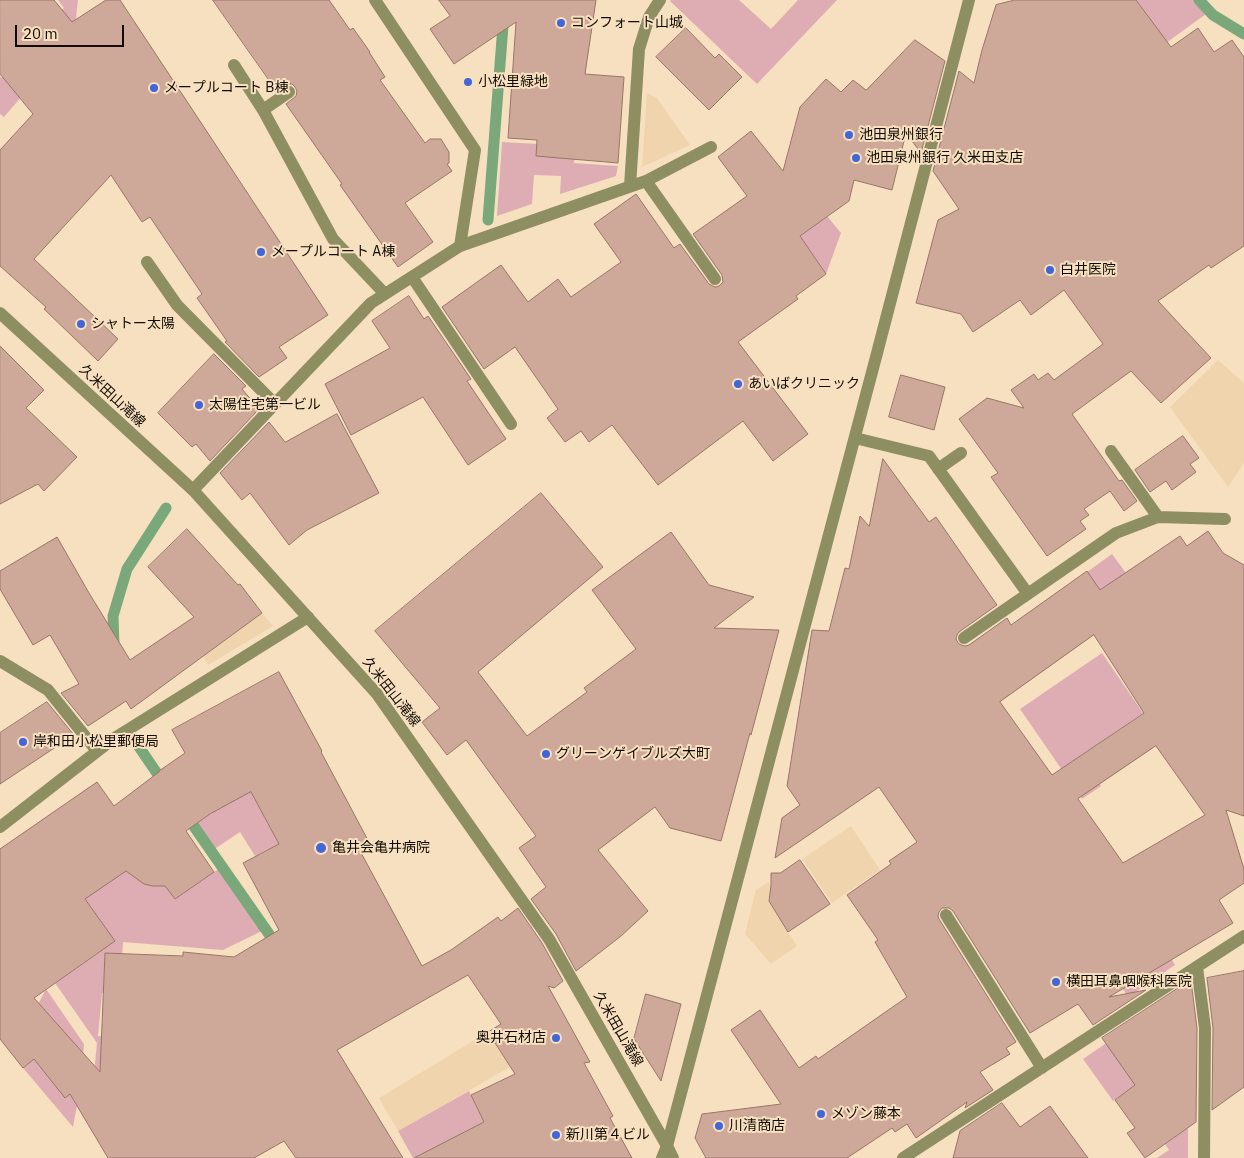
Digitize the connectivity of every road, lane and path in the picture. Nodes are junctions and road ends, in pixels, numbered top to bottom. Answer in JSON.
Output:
{"nodes":[{"id":1,"x":375,"y":0,"type":"edge"},
{"id":2,"x":660,"y":0,"type":"edge"},
{"id":3,"x":969,"y":0,"type":"edge"},
{"id":4,"x":234,"y":65,"type":"dead end"},
{"id":5,"x":289,"y":92,"type":"dead end"},
{"id":6,"x":263,"y":110,"type":"junction"},
{"id":7,"x":711,"y":147,"type":"dead end"},
{"id":8,"x":646,"y":181,"type":"junction"},
{"id":9,"x":630,"y":186,"type":"junction"},
{"id":10,"x":460,"y":246,"type":"junction"},
{"id":11,"x":147,"y":262,"type":"dead end"},
{"id":12,"x":412,"y":276,"type":"junction"},
{"id":13,"x":714,"y":279,"type":"dead end"},
{"id":14,"x":385,"y":294,"type":"junction"},
{"id":15,"x":0,"y":313,"type":"edge"},
{"id":16,"x":275,"y":404,"type":"junction"},
{"id":17,"x":511,"y":424,"type":"dead end"},
{"id":18,"x":855,"y":438,"type":"junction"},
{"id":19,"x":1111,"y":451,"type":"dead end"},
{"id":20,"x":960,"y":453,"type":"dead end"},
{"id":21,"x":938,"y":469,"type":"junction"},
{"id":22,"x":193,"y":490,"type":"junction"},
{"id":23,"x":1158,"y":517,"type":"junction"},
{"id":24,"x":1225,"y":519,"type":"dead end"},
{"id":25,"x":1028,"y":594,"type":"junction"},
{"id":26,"x":308,"y":617,"type":"junction"},
{"id":27,"x":964,"y":638,"type":"dead end"},
{"id":28,"x":0,"y":661,"type":"edge"},
{"id":29,"x":97,"y":751,"type":"junction"},
{"id":30,"x":0,"y":827,"type":"edge"},
{"id":31,"x":946,"y":915,"type":"dead end"},
{"id":32,"x":1244,"y":936,"type":"edge"},
{"id":33,"x":1197,"y":967,"type":"junction"},
{"id":34,"x":1042,"y":1068,"type":"junction"},
{"id":35,"x":665,"y":1152,"type":"edge"},
{"id":36,"x":673,"y":1158,"type":"edge"},
{"id":37,"x":903,"y":1158,"type":"edge"},
{"id":38,"x":1204,"y":1158,"type":"edge"}],
"edges":[{"from":1,"to":10,"type":"street"},
{"from":2,"to":9,"type":"street"},
{"from":3,"to":18,"type":"street"},
{"from":4,"to":6,"type":"street"},
{"from":5,"to":6,"type":"street"},
{"from":6,"to":14,"type":"street"},
{"from":7,"to":8,"type":"street"},
{"from":8,"to":9,"type":"street"},
{"from":8,"to":13,"type":"street"},
{"from":9,"to":10,"type":"street"},
{"from":10,"to":12,"type":"street"},
{"from":11,"to":16,"type":"street"},
{"from":12,"to":14,"type":"street"},
{"from":12,"to":17,"type":"street"},
{"from":14,"to":16,"type":"street"},
{"from":15,"to":22,"type":"street","name":"久米田山滝線"},
{"from":16,"to":22,"type":"street"},
{"from":18,"to":21,"type":"street"},
{"from":18,"to":35,"type":"street"},
{"from":19,"to":23,"type":"street"},
{"from":20,"to":21,"type":"street"},
{"from":21,"to":25,"type":"street"},
{"from":22,"to":26,"type":"street","name":"久米田山滝線"},
{"from":23,"to":24,"type":"street"},
{"from":23,"to":25,"type":"street"},
{"from":25,"to":27,"type":"street"},
{"from":26,"to":29,"type":"street"},
{"from":26,"to":35,"type":"street","name":"久米田山滝線"},
{"from":28,"to":29,"type":"street"},
{"from":29,"to":30,"type":"street"},
{"from":31,"to":34,"type":"street"},
{"from":32,"to":33,"type":"street"},
{"from":33,"to":34,"type":"street"},
{"from":33,"to":38,"type":"street"},
{"from":34,"to":37,"type":"street"},
{"from":35,"to":36,"type":"street","name":"久米田山滝線"}]}
